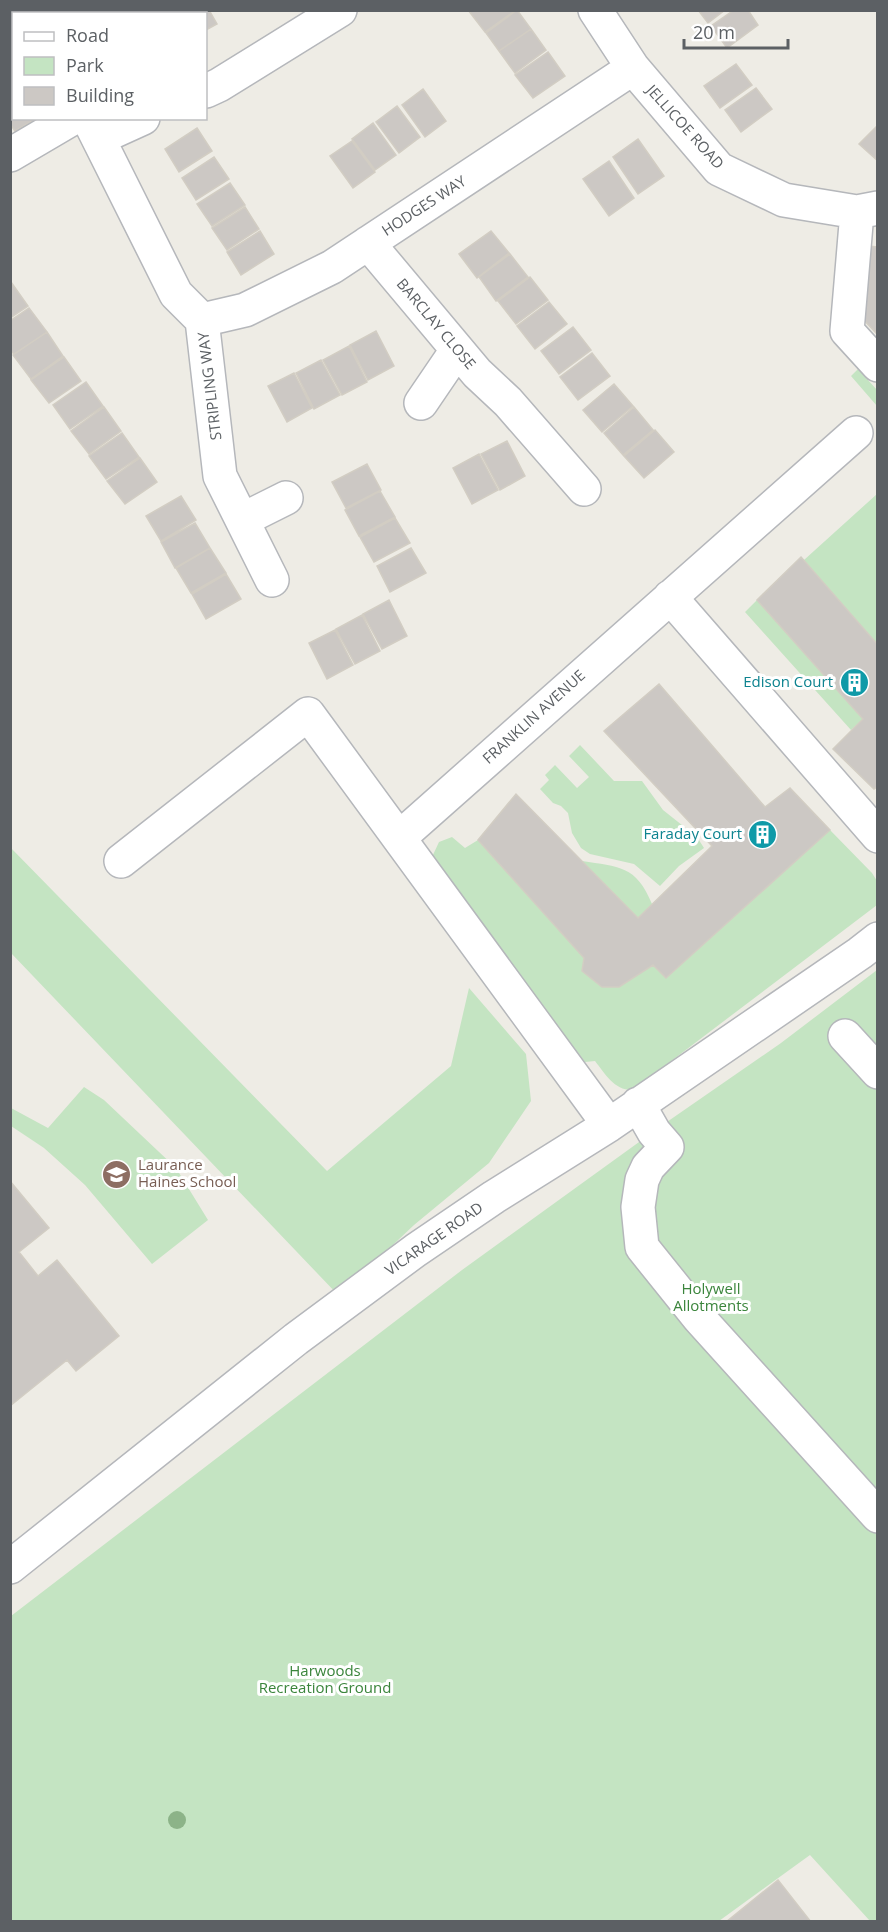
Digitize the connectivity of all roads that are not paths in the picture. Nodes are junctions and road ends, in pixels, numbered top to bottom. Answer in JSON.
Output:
{"nodes":[{"id":1,"x":340,"y":10,"type":"edge"},
{"id":2,"x":595,"y":10,"type":"edge"},
{"id":3,"x":633,"y":68,"type":"junction"},
{"id":4,"x":212,"y":88,"type":"edge"},
{"id":5,"x":127,"y":120,"type":"edge"},
{"id":6,"x":87,"y":125,"type":"edge"},
{"id":7,"x":10,"y":154,"type":"edge"},
{"id":8,"x":867,"y":210,"type":"edge"},
{"id":9,"x":368,"y":243,"type":"junction"},
{"id":10,"x":202,"y":320,"type":"junction"},
{"id":11,"x":457,"y":350,"type":"junction"},
{"id":12,"x":878,"y":365,"type":"edge"},
{"id":13,"x":421,"y":403,"type":"dead end"},
{"id":14,"x":856,"y":433,"type":"dead end"},
{"id":15,"x":584,"y":489,"type":"dead end"},
{"id":16,"x":286,"y":498,"type":"dead end"},
{"id":17,"x":242,"y":520,"type":"junction"},
{"id":18,"x":272,"y":580,"type":"dead end"},
{"id":19,"x":670,"y":597,"type":"junction"},
{"id":20,"x":878,"y":836,"type":"edge"},
{"id":21,"x":399,"y":838,"type":"junction"},
{"id":22,"x":121,"y":861,"type":"dead end"},
{"id":23,"x":878,"y":939,"type":"edge"},
{"id":24,"x":845,"y":1036,"type":"dead end"},
{"id":25,"x":878,"y":1072,"type":"edge"},
{"id":26,"x":638,"y":1104,"type":"junction"},
{"id":27,"x":609,"y":1125,"type":"junction"},
{"id":28,"x":878,"y":1516,"type":"edge"},
{"id":29,"x":10,"y":1567,"type":"edge"}],
"edges":[{"from":1,"to":4,"type":"street"},
{"from":2,"to":3,"type":"street","name":"JELLICOE ROAD"},
{"from":3,"to":8,"type":"street","name":"JELLICOE ROAD"},
{"from":3,"to":9,"type":"street","name":"HODGES WAY"},
{"from":5,"to":6,"type":"street"},
{"from":6,"to":7,"type":"street"},
{"from":6,"to":10,"type":"street","name":"STRIPLING WAY"},
{"from":8,"to":12,"type":"street"},
{"from":9,"to":10,"type":"street","name":"HODGES WAY"},
{"from":9,"to":11,"type":"street","name":"BARCLAY CLOSE"},
{"from":10,"to":17,"type":"street","name":"STRIPLING WAY"},
{"from":11,"to":13,"type":"street"},
{"from":11,"to":15,"type":"street","name":"BARCLAY CLOSE"},
{"from":14,"to":19,"type":"street","name":"FRANKLIN AVENUE"},
{"from":16,"to":17,"type":"street"},
{"from":17,"to":18,"type":"street","name":"STRIPLING WAY"},
{"from":19,"to":20,"type":"street"},
{"from":19,"to":21,"type":"street","name":"FRANKLIN AVENUE"},
{"from":21,"to":22,"type":"street"},
{"from":21,"to":27,"type":"street"},
{"from":23,"to":26,"type":"street","name":"VICARAGE ROAD"},
{"from":24,"to":25,"type":"street"},
{"from":26,"to":27,"type":"street","name":"VICARAGE ROAD"},
{"from":26,"to":28,"type":"street"},
{"from":27,"to":29,"type":"street","name":"VICARAGE ROAD"}]}
